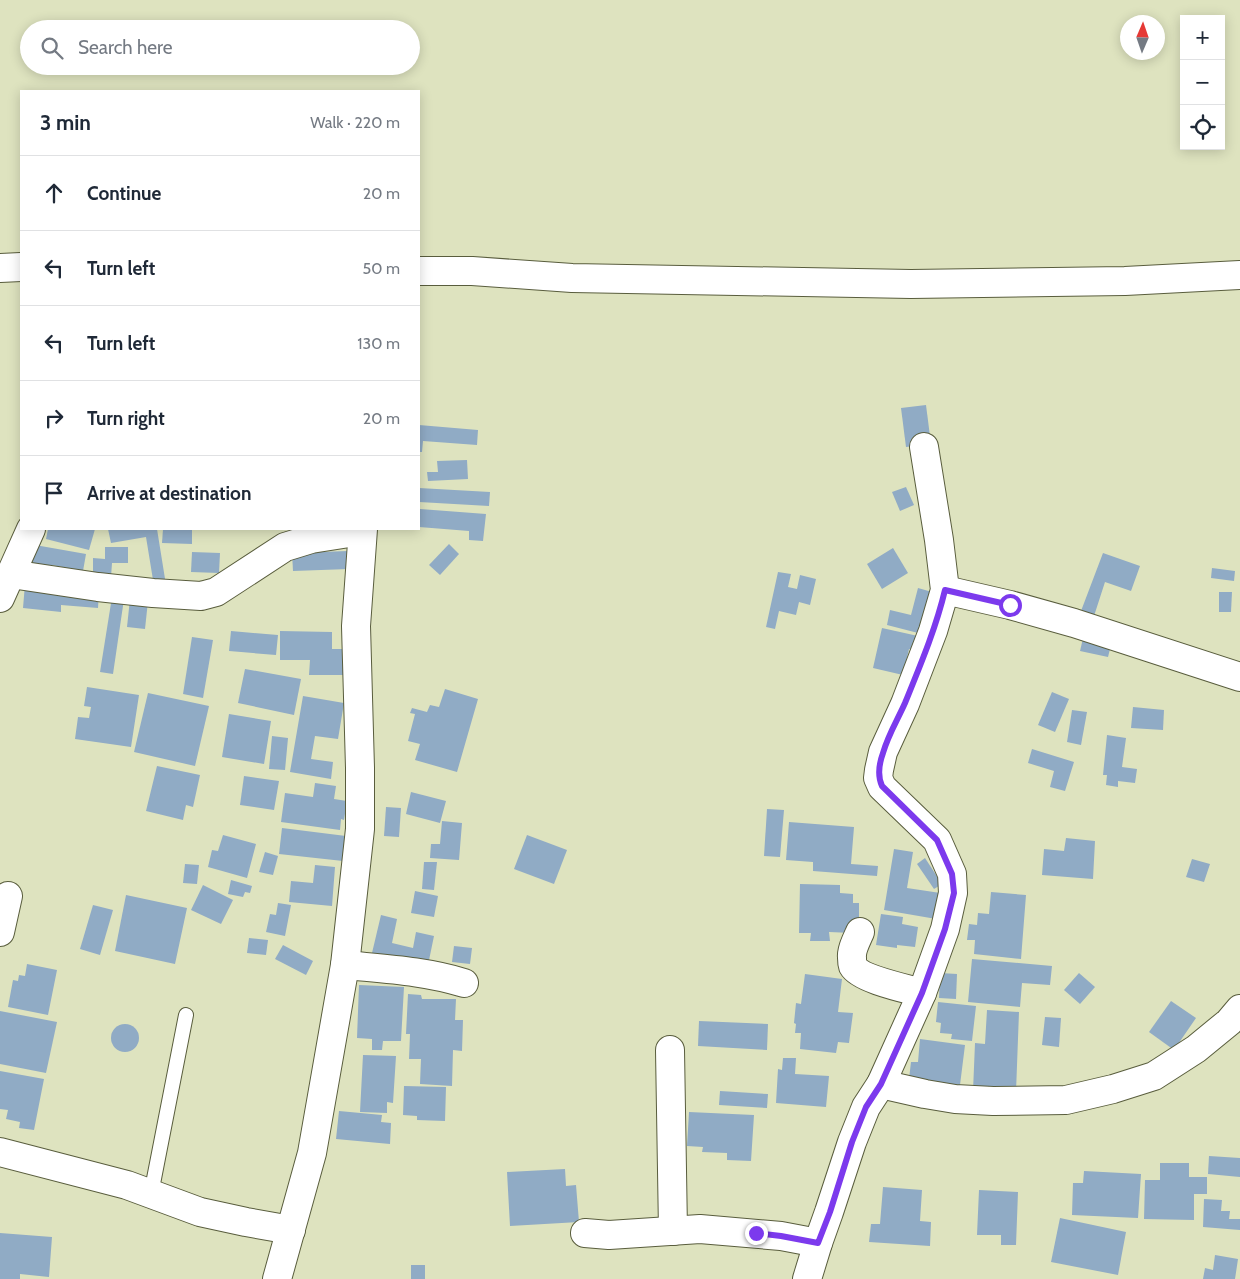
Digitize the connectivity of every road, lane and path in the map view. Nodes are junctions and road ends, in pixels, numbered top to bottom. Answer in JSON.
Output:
{"nodes":[{"id":1,"x":20,"y":267,"type":"edge"},
{"id":2,"x":0,"y":268,"type":"edge"},
{"id":3,"x":420,"y":271,"type":"edge"},
{"id":4,"x":1240,"y":274,"type":"edge"},
{"id":5,"x":924,"y":447,"type":"dead end"},
{"id":6,"x":31,"y":530,"type":"edge"},
{"id":7,"x":362,"y":530,"type":"edge"},
{"id":8,"x":11,"y":574,"type":"junction"},
{"id":9,"x":945,"y":590,"type":"junction"},
{"id":10,"x":0,"y":598,"type":"edge"},
{"id":11,"x":1240,"y":677,"type":"edge"},
{"id":12,"x":8,"y":896,"type":"dead end"},
{"id":13,"x":0,"y":932,"type":"edge"},
{"id":14,"x":860,"y":932,"type":"dead end"},
{"id":15,"x":346,"y":965,"type":"junction"},
{"id":16,"x":464,"y":983,"type":"dead end"},
{"id":17,"x":922,"y":993,"type":"junction"},
{"id":18,"x":1240,"y":1009,"type":"edge"},
{"id":19,"x":186,"y":1014,"type":"dead end"},
{"id":20,"x":670,"y":1050,"type":"dead end"},
{"id":21,"x":881,"y":1084,"type":"junction"},
{"id":22,"x":0,"y":1152,"type":"edge"},
{"id":23,"x":151,"y":1194,"type":"junction"},
{"id":24,"x":291,"y":1230,"type":"junction"},
{"id":25,"x":673,"y":1231,"type":"junction"},
{"id":26,"x":585,"y":1233,"type":"dead end"},
{"id":27,"x":818,"y":1243,"type":"junction"},
{"id":28,"x":277,"y":1279,"type":"edge"},
{"id":29,"x":807,"y":1279,"type":"edge"}],
"edges":[{"from":1,"to":2,"type":"street"},
{"from":3,"to":4,"type":"street"},
{"from":5,"to":9,"type":"street"},
{"from":6,"to":8,"type":"street"},
{"from":7,"to":8,"type":"street"},
{"from":7,"to":15,"type":"street"},
{"from":8,"to":10,"type":"street"},
{"from":9,"to":11,"type":"street"},
{"from":9,"to":17,"type":"street"},
{"from":12,"to":13,"type":"street"},
{"from":14,"to":17,"type":"street"},
{"from":15,"to":16,"type":"street"},
{"from":15,"to":24,"type":"street"},
{"from":17,"to":21,"type":"street"},
{"from":18,"to":21,"type":"street"},
{"from":19,"to":23,"type":"lane"},
{"from":20,"to":25,"type":"street"},
{"from":21,"to":27,"type":"street"},
{"from":22,"to":23,"type":"street"},
{"from":23,"to":24,"type":"street"},
{"from":24,"to":28,"type":"street"},
{"from":25,"to":26,"type":"street"},
{"from":25,"to":27,"type":"street"},
{"from":27,"to":29,"type":"street"}]}
